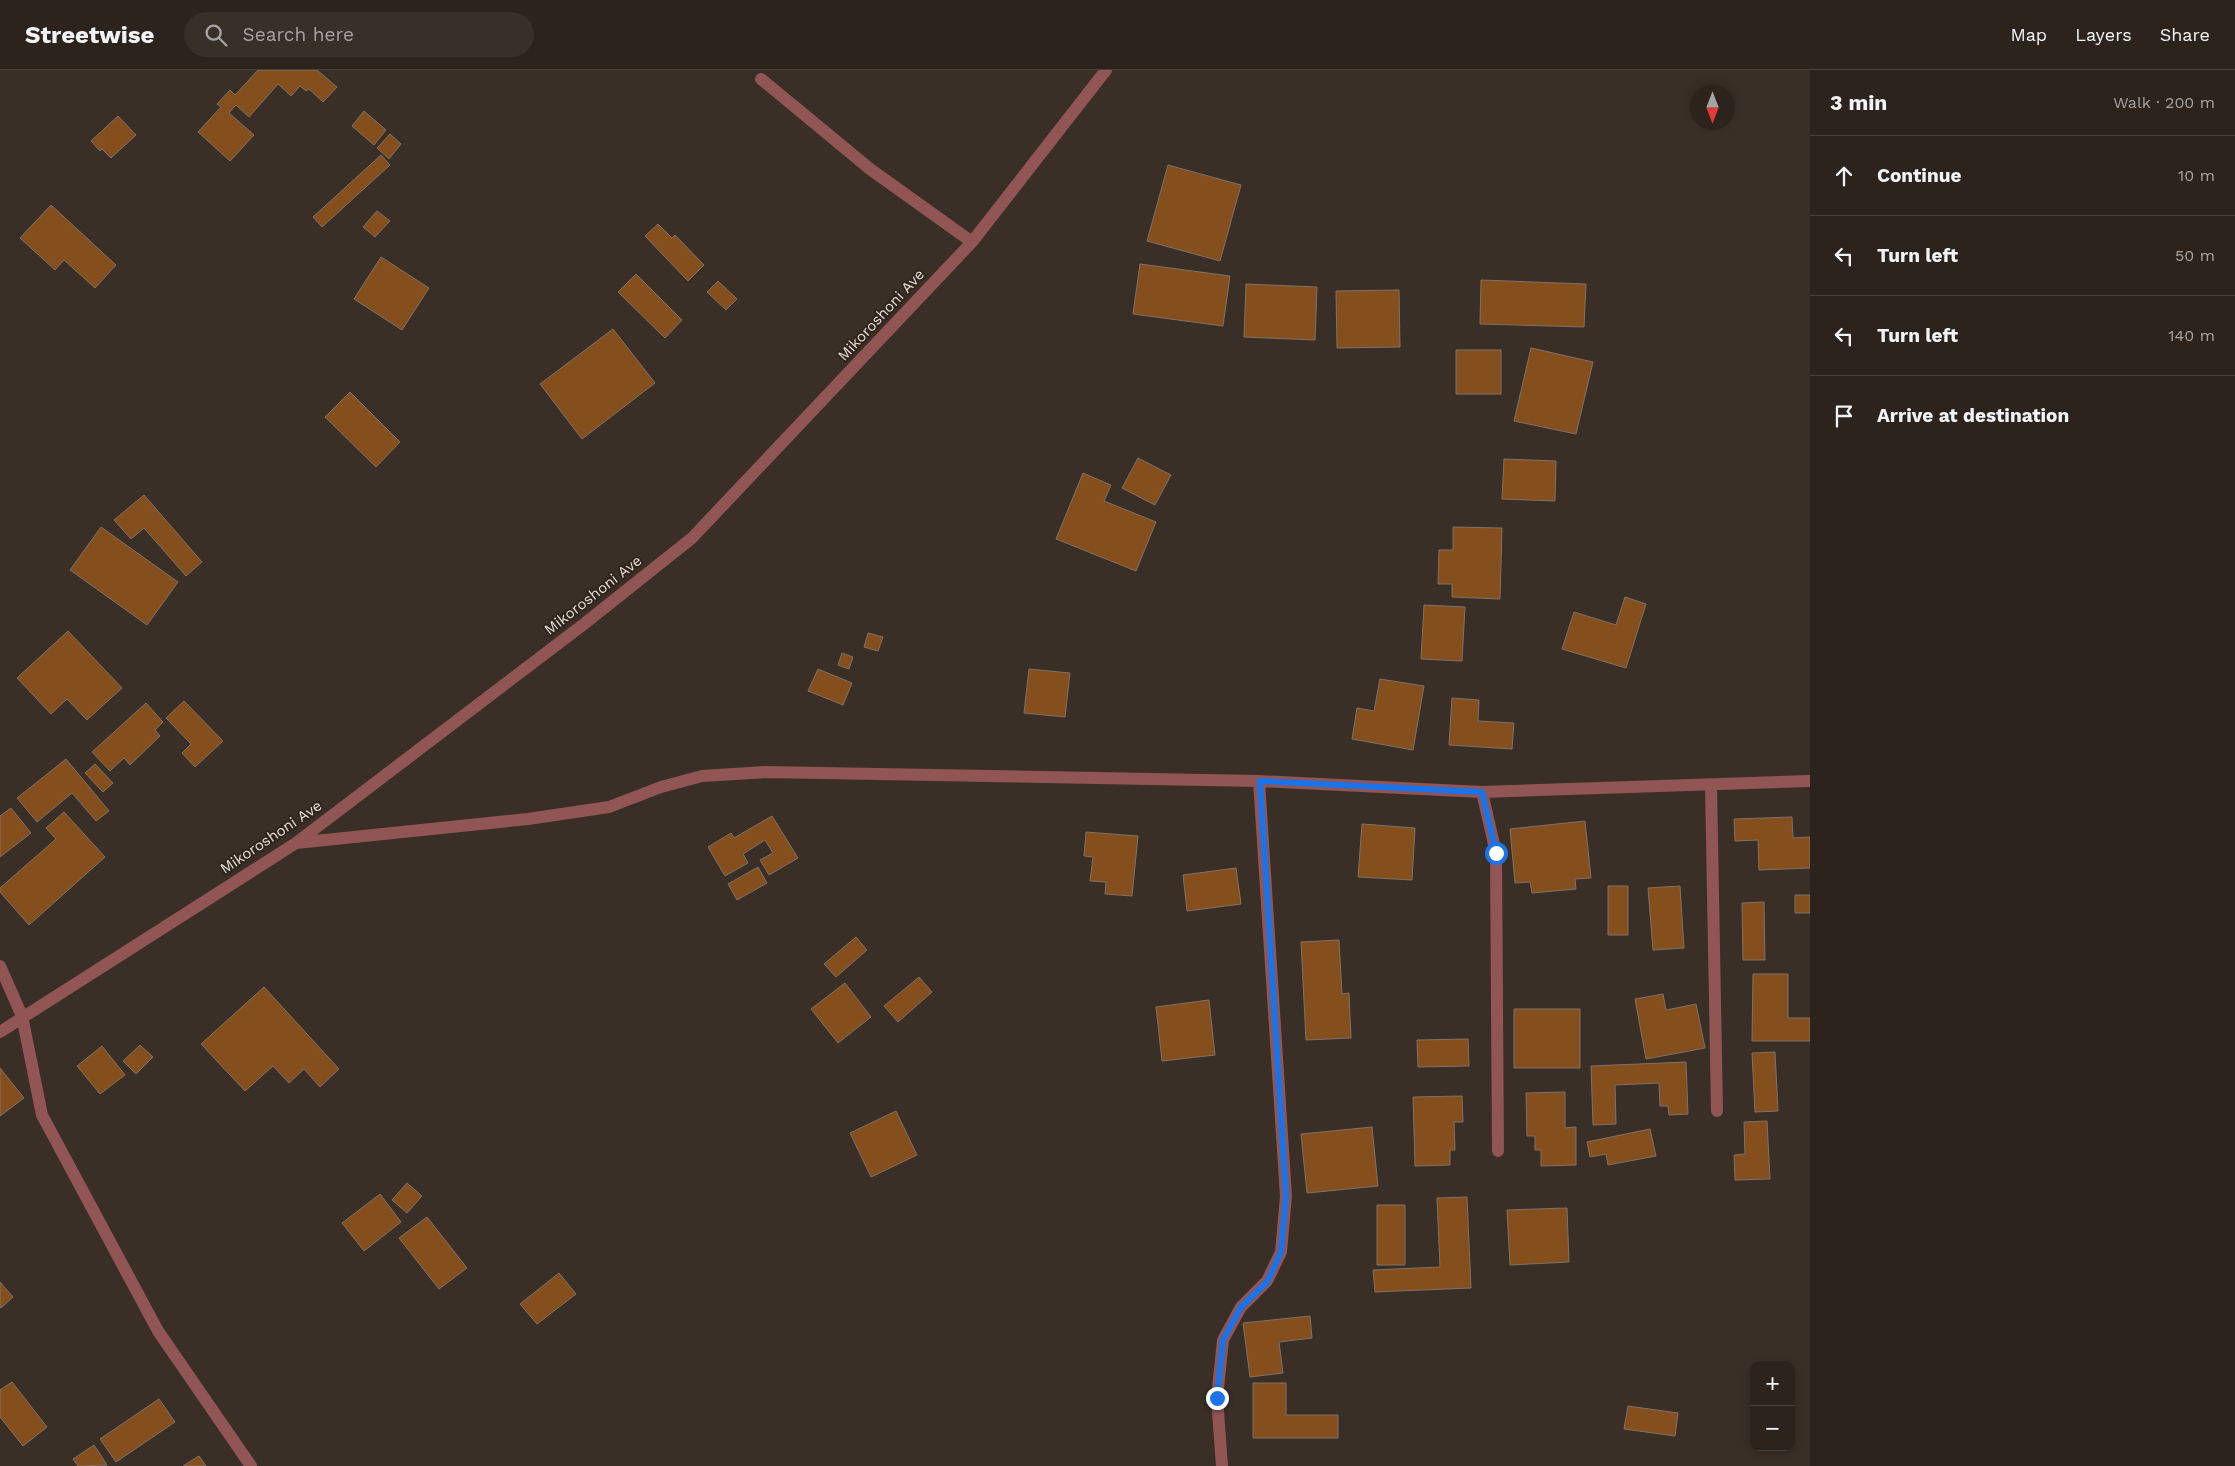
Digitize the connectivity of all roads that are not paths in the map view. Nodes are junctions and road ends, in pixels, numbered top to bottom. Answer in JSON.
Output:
{"nodes":[{"id":1,"x":1106,"y":70,"type":"edge"},
{"id":2,"x":761,"y":79,"type":"dead end"},
{"id":3,"x":972,"y":242,"type":"junction"},
{"id":4,"x":1260,"y":781,"type":"junction"},
{"id":5,"x":1810,"y":781,"type":"edge"},
{"id":6,"x":1712,"y":785,"type":"junction"},
{"id":7,"x":1482,"y":792,"type":"junction"},
{"id":8,"x":296,"y":843,"type":"junction"},
{"id":9,"x":0,"y":966,"type":"edge"},
{"id":10,"x":22,"y":1016,"type":"junction"},
{"id":11,"x":0,"y":1032,"type":"edge"},
{"id":12,"x":1717,"y":1111,"type":"dead end"},
{"id":13,"x":1498,"y":1151,"type":"dead end"},
{"id":14,"x":251,"y":1466,"type":"edge"},
{"id":15,"x":1222,"y":1466,"type":"edge"}],
"edges":[{"from":1,"to":3,"type":"street","name":"Mikoroshoni Ave"},
{"from":2,"to":3,"type":"street"},
{"from":3,"to":8,"type":"street","name":"Mikoroshoni Ave"},
{"from":4,"to":7,"type":"street"},
{"from":4,"to":8,"type":"street"},
{"from":4,"to":15,"type":"street"},
{"from":5,"to":6,"type":"street"},
{"from":6,"to":7,"type":"street"},
{"from":6,"to":12,"type":"street"},
{"from":7,"to":13,"type":"street"},
{"from":8,"to":10,"type":"street","name":"Mikoroshoni Ave"},
{"from":9,"to":10,"type":"street"},
{"from":10,"to":11,"type":"street","name":"Mikoroshoni Ave"},
{"from":10,"to":14,"type":"street"}]}
